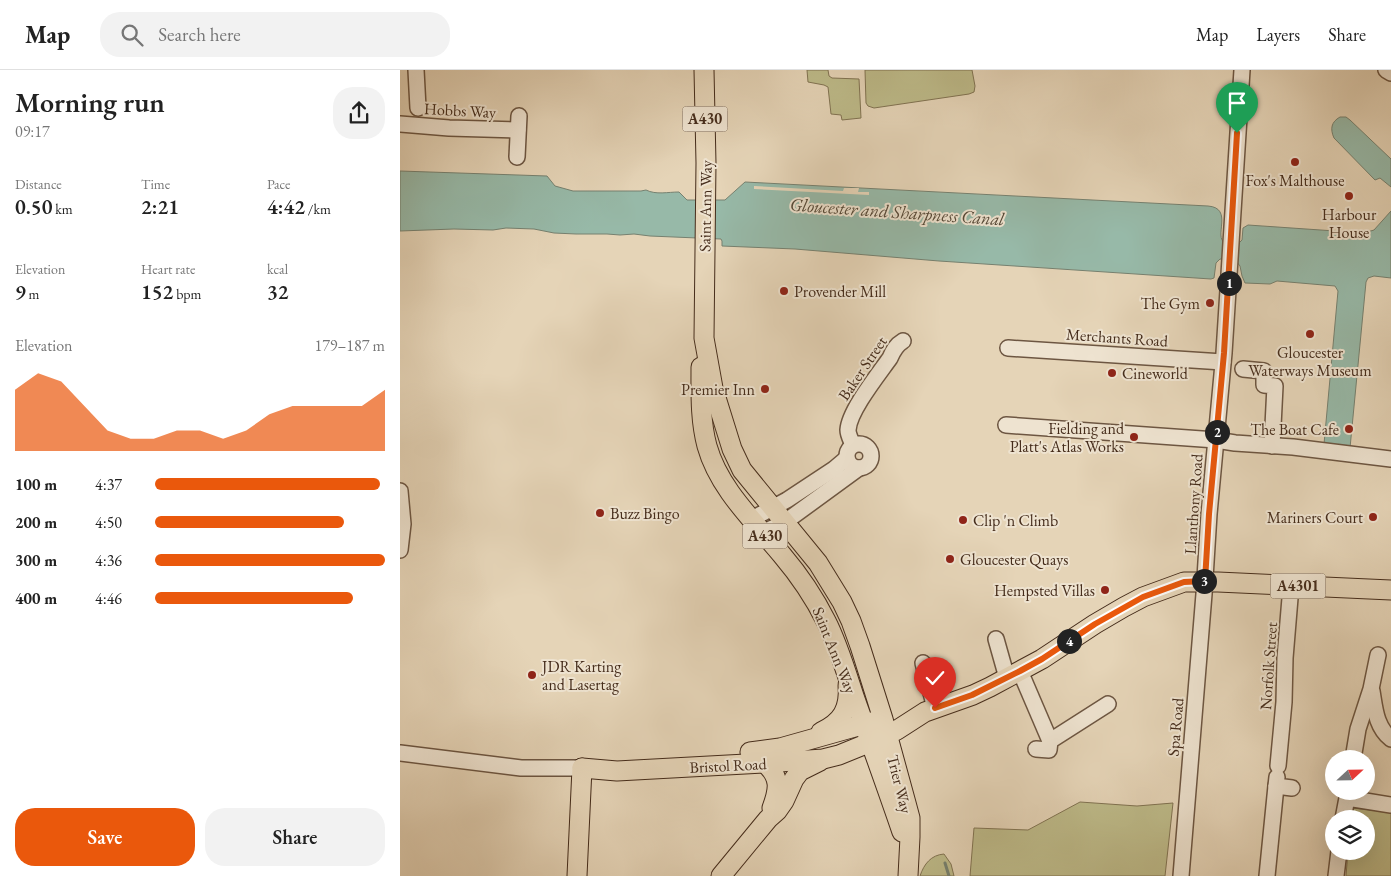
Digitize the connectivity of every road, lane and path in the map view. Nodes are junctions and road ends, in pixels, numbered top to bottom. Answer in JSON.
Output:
{"nodes":[{"id":1,"x":416,"y":70,"type":"edge"},
{"id":2,"x":1242,"y":70,"type":"edge"},
{"id":3,"x":1386,"y":70,"type":"edge"},
{"id":4,"x":704,"y":72,"type":"edge"},
{"id":5,"x":1391,"y":73,"type":"edge"},
{"id":6,"x":418,"y":108,"type":"dead end"},
{"id":7,"x":400,"y":124,"type":"edge"},
{"id":8,"x":517,"y":157,"type":"dead end"},
{"id":9,"x":704,"y":338,"type":"junction"},
{"id":10,"x":903,"y":341,"type":"dead end"},
{"id":11,"x":1008,"y":348,"type":"dead end"},
{"id":12,"x":1223,"y":362,"type":"junction"},
{"id":13,"x":1243,"y":370,"type":"dead end"},
{"id":14,"x":1006,"y":425,"type":"dead end"},
{"id":15,"x":1216,"y":440,"type":"junction"},
{"id":16,"x":1272,"y":446,"type":"junction"},
{"id":17,"x":850,"y":452,"type":"junction"},
{"id":18,"x":1391,"y":459,"type":"edge"},
{"id":19,"x":859,"y":468,"type":"junction"},
{"id":20,"x":400,"y":491,"type":"edge"},
{"id":21,"x":767,"y":520,"type":"junction"},
{"id":22,"x":400,"y":550,"type":"edge"},
{"id":23,"x":1205,"y":581,"type":"junction"},
{"id":24,"x":1292,"y":586,"type":"junction"},
{"id":25,"x":1391,"y":590,"type":"edge"},
{"id":26,"x":996,"y":639,"type":"dead end"},
{"id":27,"x":1378,"y":656,"type":"dead end"},
{"id":28,"x":923,"y":663,"type":"dead end"},
{"id":29,"x":846,"y":672,"type":"junction"},
{"id":30,"x":1013,"y":675,"type":"junction"},
{"id":31,"x":1371,"y":689,"type":"junction"},
{"id":32,"x":1108,"y":704,"type":"dead end"},
{"id":33,"x":930,"y":710,"type":"junction"},
{"id":34,"x":875,"y":731,"type":"junction"},
{"id":35,"x":1391,"y":739,"type":"edge"},
{"id":36,"x":1050,"y":741,"type":"junction"},
{"id":37,"x":1036,"y":750,"type":"dead end"},
{"id":38,"x":1354,"y":750,"type":"edge"},
{"id":39,"x":400,"y":753,"type":"edge"},
{"id":40,"x":772,"y":754,"type":"junction"},
{"id":41,"x":831,"y":757,"type":"junction"},
{"id":42,"x":593,"y":767,"type":"junction"},
{"id":43,"x":1277,"y":777,"type":"junction"},
{"id":44,"x":886,"y":784,"type":"junction"},
{"id":45,"x":1292,"y":788,"type":"dead end"},
{"id":46,"x":1370,"y":800,"type":"edge"},
{"id":47,"x":1391,"y":805,"type":"edge"},
{"id":48,"x":768,"y":819,"type":"junction"},
{"id":49,"x":909,"y":851,"type":"junction"},
{"id":50,"x":1338,"y":860,"type":"edge"},
{"id":51,"x":577,"y":876,"type":"edge"},
{"id":52,"x":721,"y":876,"type":"edge"},
{"id":53,"x":908,"y":876,"type":"edge"},
{"id":54,"x":1181,"y":876,"type":"edge"},
{"id":55,"x":1267,"y":876,"type":"edge"},
{"id":56,"x":1336,"y":876,"type":"edge"}],
"edges":[{"from":1,"to":6,"type":"street"},
{"from":2,"to":12,"type":"street","name":"Llanthony Road"},
{"from":3,"to":5,"type":"street"},
{"from":4,"to":9,"type":"main road","name":"Saint Ann Way","number":"A430"},
{"from":7,"to":8,"type":"street","name":"Hobbs Way"},
{"from":9,"to":21,"type":"main road","name":"Saint Ann Way","number":"A430"},
{"from":9,"to":21,"type":"main road","name":"Saint Ann Way","number":"A430"},
{"from":10,"to":17,"type":"street","name":"Baker Street"},
{"from":11,"to":12,"type":"street","name":"Merchants Road"},
{"from":12,"to":15,"type":"street","name":"Llanthony Road"},
{"from":13,"to":16,"type":"street"},
{"from":14,"to":15,"type":"street"},
{"from":15,"to":16,"type":"street"},
{"from":15,"to":23,"type":"street","name":"Llanthony Road"},
{"from":16,"to":18,"type":"street"},
{"from":17,"to":19,"type":"street"},
{"from":17,"to":19,"type":"street"},
{"from":17,"to":21,"type":"street"},
{"from":19,"to":21,"type":"street"},
{"from":20,"to":22,"type":"street"},
{"from":21,"to":29,"type":"main road","name":"Saint Ann Way","number":"A430"},
{"from":21,"to":34,"type":"main road","name":"Saint Ann Way","number":"A430"},
{"from":23,"to":24,"type":"main road","number":"A4301"},
{"from":23,"to":30,"type":"main road","number":"A4301"},
{"from":23,"to":54,"type":"street","name":"Spa Road"},
{"from":24,"to":25,"type":"main road","number":"A4301"},
{"from":24,"to":43,"type":"street","name":"Norfolk Street"},
{"from":26,"to":30,"type":"street"},
{"from":27,"to":31,"type":"street"},
{"from":28,"to":33,"type":"street"},
{"from":29,"to":34,"type":"main road","name":"Saint Ann Way","number":"A430"},
{"from":29,"to":40,"type":"main road"},
{"from":30,"to":33,"type":"main road","number":"A4301"},
{"from":30,"to":36,"type":"street"},
{"from":31,"to":35,"type":"street"},
{"from":31,"to":38,"type":"street"},
{"from":32,"to":36,"type":"street"},
{"from":33,"to":34,"type":"main road","number":"A4301"},
{"from":34,"to":40,"type":"main road"},
{"from":34,"to":41,"type":"main road","name":"Bristol Road"},
{"from":34,"to":44,"type":"main road","name":"Trier Way","number":"A430"},
{"from":34,"to":49,"type":"main road","name":"Trier Way","number":"A430"},
{"from":36,"to":37,"type":"street"},
{"from":39,"to":42,"type":"street","name":"Bristol Road"},
{"from":40,"to":41,"type":"main road","name":"Bristol Road"},
{"from":40,"to":42,"type":"main road","name":"Bristol Road"},
{"from":40,"to":48,"type":"main road"},
{"from":41,"to":44,"type":"main road"},
{"from":41,"to":48,"type":"main road"},
{"from":42,"to":51,"type":"main road"},
{"from":43,"to":45,"type":"street"},
{"from":43,"to":55,"type":"street","name":"Norfolk Street"},
{"from":44,"to":49,"type":"main road","name":"Trier Way","number":"A430"},
{"from":46,"to":47,"type":"street"},
{"from":48,"to":52,"type":"main road"},
{"from":49,"to":53,"type":"main road","name":"Trier Way","number":"A430"},
{"from":50,"to":56,"type":"street"}]}
